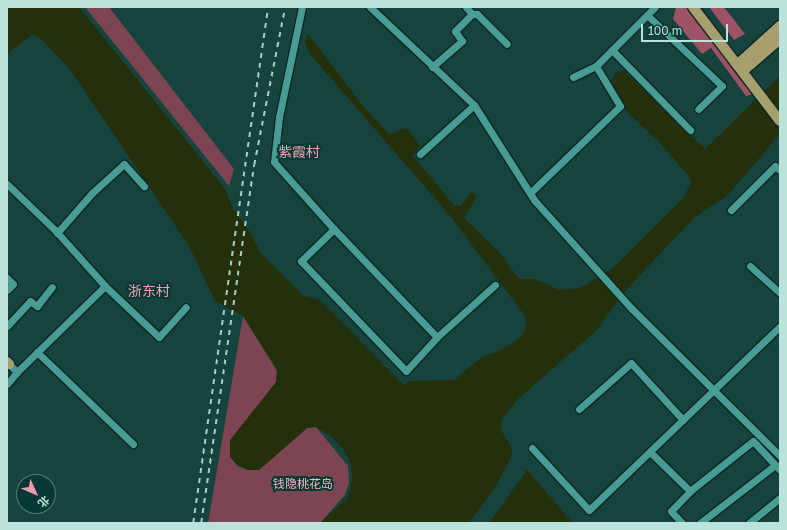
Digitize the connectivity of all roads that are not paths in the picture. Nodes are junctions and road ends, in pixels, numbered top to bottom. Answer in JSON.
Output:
{"nodes":[{"id":1,"x":302,"y":7,"type":"edge"},
{"id":2,"x":370,"y":7,"type":"edge"},
{"id":3,"x":466,"y":7,"type":"edge"},
{"id":4,"x":655,"y":7,"type":"edge"},
{"id":5,"x":693,"y":7,"type":"edge"},
{"id":6,"x":700,"y":7,"type":"edge"},
{"id":7,"x":472,"y":14,"type":"junction"},
{"id":8,"x":647,"y":15,"type":"junction"},
{"id":9,"x":780,"y":26,"type":"edge"},
{"id":10,"x":780,"y":39,"type":"edge"},
{"id":11,"x":507,"y":44,"type":"dead end"},
{"id":12,"x":612,"y":50,"type":"junction"},
{"id":13,"x":596,"y":66,"type":"junction"},
{"id":14,"x":743,"y":66,"type":"junction"},
{"id":15,"x":432,"y":67,"type":"junction"},
{"id":16,"x":573,"y":77,"type":"dead end"},
{"id":17,"x":760,"y":90,"type":"junction"},
{"id":18,"x":474,"y":105,"type":"junction"},
{"id":19,"x":698,"y":109,"type":"dead end"},
{"id":20,"x":780,"y":112,"type":"edge"},
{"id":21,"x":780,"y":121,"type":"edge"},
{"id":22,"x":690,"y":130,"type":"dead end"},
{"id":23,"x":420,"y":154,"type":"dead end"},
{"id":24,"x":780,"y":170,"type":"edge"},
{"id":25,"x":7,"y":184,"type":"edge"},
{"id":26,"x":144,"y":186,"type":"dead end"},
{"id":27,"x":530,"y":194,"type":"junction"},
{"id":28,"x":731,"y":210,"type":"dead end"},
{"id":29,"x":334,"y":229,"type":"junction"},
{"id":30,"x":57,"y":233,"type":"junction"},
{"id":31,"x":750,"y":266,"type":"dead end"},
{"id":32,"x":7,"y":278,"type":"edge"},
{"id":33,"x":495,"y":285,"type":"dead end"},
{"id":34,"x":105,"y":286,"type":"junction"},
{"id":35,"x":52,"y":287,"type":"dead end"},
{"id":36,"x":7,"y":290,"type":"edge"},
{"id":37,"x":780,"y":293,"type":"edge"},
{"id":38,"x":186,"y":307,"type":"dead end"},
{"id":39,"x":7,"y":326,"type":"edge"},
{"id":40,"x":780,"y":326,"type":"edge"},
{"id":41,"x":438,"y":337,"type":"junction"},
{"id":42,"x":37,"y":352,"type":"junction"},
{"id":43,"x":8,"y":363,"type":"edge"},
{"id":44,"x":17,"y":372,"type":"junction"},
{"id":45,"x":7,"y":384,"type":"edge"},
{"id":46,"x":714,"y":390,"type":"junction"},
{"id":47,"x":579,"y":410,"type":"dead end"},
{"id":48,"x":683,"y":420,"type":"junction"},
{"id":49,"x":133,"y":444,"type":"dead end"},
{"id":50,"x":532,"y":448,"type":"dead end"},
{"id":51,"x":650,"y":452,"type":"junction"},
{"id":52,"x":780,"y":456,"type":"edge"},
{"id":53,"x":778,"y":468,"type":"edge"},
{"id":54,"x":690,"y":491,"type":"junction"},
{"id":55,"x":780,"y":498,"type":"edge"},
{"id":56,"x":682,"y":523,"type":"edge"},
{"id":57,"x":700,"y":523,"type":"edge"},
{"id":58,"x":749,"y":523,"type":"edge"}],
"edges":[{"from":1,"to":29,"type":"street"},
{"from":2,"to":15,"type":"street"},
{"from":3,"to":7,"type":"street"},
{"from":4,"to":8,"type":"street"},
{"from":5,"to":14,"type":"main road"},
{"from":6,"to":14,"type":"main road"},
{"from":7,"to":11,"type":"street"},
{"from":7,"to":15,"type":"street"},
{"from":8,"to":12,"type":"street"},
{"from":8,"to":19,"type":"street"},
{"from":9,"to":14,"type":"main road"},
{"from":10,"to":14,"type":"main road"},
{"from":12,"to":13,"type":"street"},
{"from":12,"to":22,"type":"street"},
{"from":13,"to":16,"type":"street"},
{"from":13,"to":27,"type":"street"},
{"from":14,"to":17,"type":"main road"},
{"from":15,"to":18,"type":"street"},
{"from":17,"to":20,"type":"main road"},
{"from":17,"to":21,"type":"main road"},
{"from":18,"to":23,"type":"street"},
{"from":18,"to":27,"type":"street"},
{"from":24,"to":28,"type":"street"},
{"from":25,"to":30,"type":"street"},
{"from":26,"to":30,"type":"street"},
{"from":27,"to":46,"type":"street"},
{"from":29,"to":41,"type":"street"},
{"from":29,"to":41,"type":"street"},
{"from":30,"to":34,"type":"street"},
{"from":31,"to":37,"type":"street"},
{"from":32,"to":36,"type":"street"},
{"from":33,"to":41,"type":"street"},
{"from":34,"to":38,"type":"street"},
{"from":34,"to":42,"type":"street"},
{"from":35,"to":39,"type":"street"},
{"from":40,"to":46,"type":"street"},
{"from":42,"to":44,"type":"street"},
{"from":42,"to":49,"type":"street"},
{"from":43,"to":44,"type":"street"},
{"from":44,"to":45,"type":"street"},
{"from":46,"to":48,"type":"street"},
{"from":46,"to":52,"type":"street"},
{"from":47,"to":48,"type":"street"},
{"from":48,"to":51,"type":"street"},
{"from":50,"to":51,"type":"street"},
{"from":51,"to":54,"type":"street"},
{"from":53,"to":54,"type":"street"},
{"from":53,"to":57,"type":"street"},
{"from":54,"to":56,"type":"street"},
{"from":55,"to":58,"type":"street"}]}
